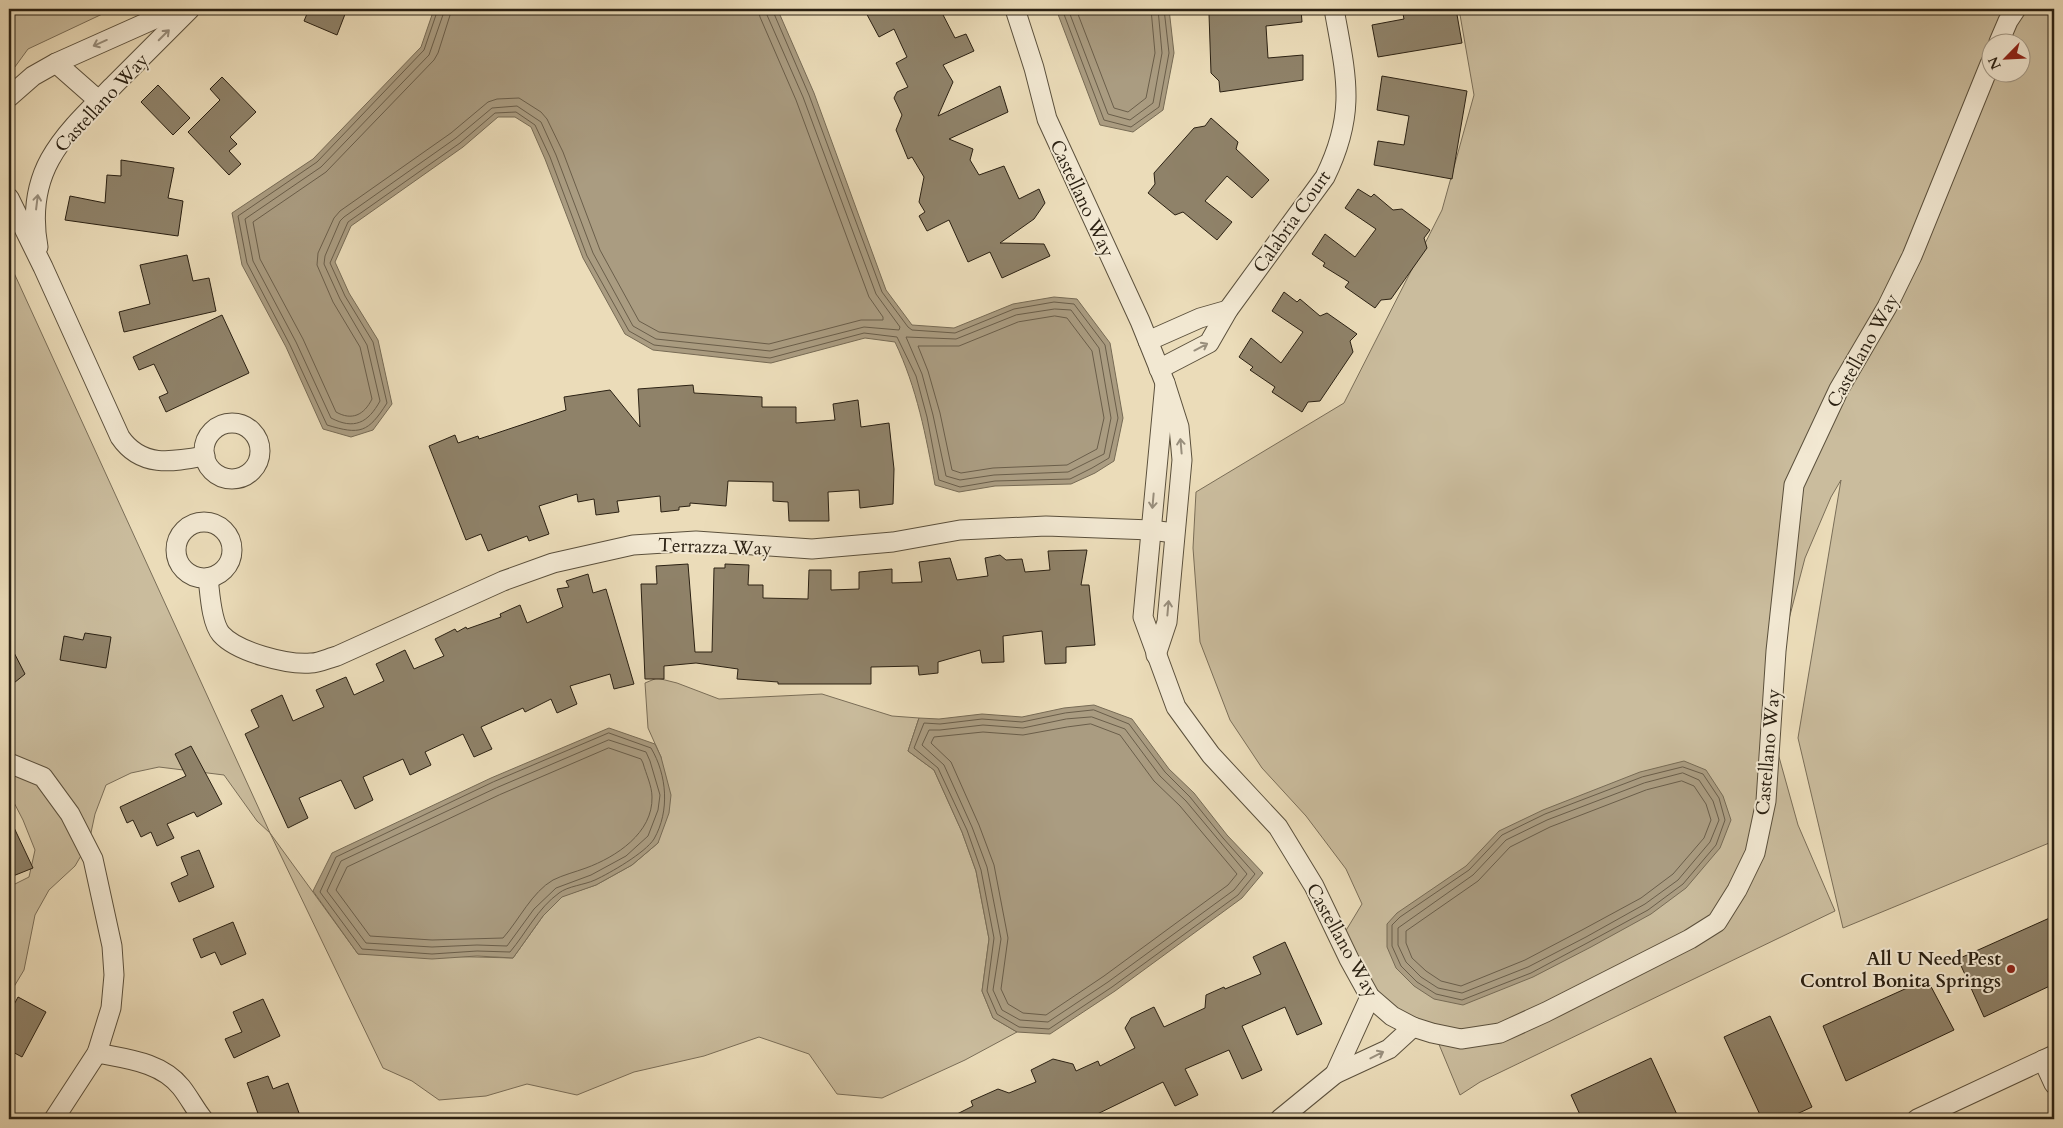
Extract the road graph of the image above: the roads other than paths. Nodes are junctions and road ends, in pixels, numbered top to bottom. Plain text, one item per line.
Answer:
1 (177, 9) edge
2 (190, 9) edge
3 (1015, 9) edge
4 (1334, 9) edge
5 (2016, 9) edge
6 (2004, 32) edge
7 (56, 63) junction
8 (1983, 82) edge
9 (9, 97) edge
10 (98, 100) junction
11 (9, 198) edge
12 (43, 268) junction
13 (1228, 310) junction
14 (1148, 341) junction
15 (1162, 376) junction
16 (204, 456) dead end
17 (1151, 530) junction
18 (1174, 533) junction
19 (208, 578) dead end
20 (1156, 655) junction
21 (9, 763) edge
22 (1370, 997) junction
23 (1413, 1027) junction
24 (98, 1053) junction
25 (2049, 1058) edge
26 (1335, 1074) junction
27 (2054, 1084) edge
28 (54, 1119) edge
29 (203, 1119) edge
30 (1280, 1119) edge
31 (1916, 1119) edge

1 -> 7 street, Castellano Way
10 -> 2 street, Castellano Way
3 - 14 street, Castellano Way
4 - 13 street, Calabria Court
5 - 6 street
7 - 9 street, Castellano Way
7 - 10 street
8 - 23 street, Castellano Way
12 -> 10 street, Castellano Way
11 - 12 street, Castellano Way
12 - 16 street, Castellano Way
13 - 14 street
15 -> 13 street, Calabria Court
14 - 15 street, Castellano Way
15 -> 17 street, Castellano Way
18 -> 15 street, Castellano Way
17 - 18 street, Terrazza Way
17 - 19 street, Terrazza Way
17 - 20 street, Castellano Way
20 -> 18 street, Castellano Way
20 - 22 street, Castellano Way
21 - 24 street
22 - 23 street, Castellano Way
22 - 26 street
26 -> 23 street
24 - 28 street
24 - 29 street
25 - 27 street
25 - 31 street
26 - 30 street

